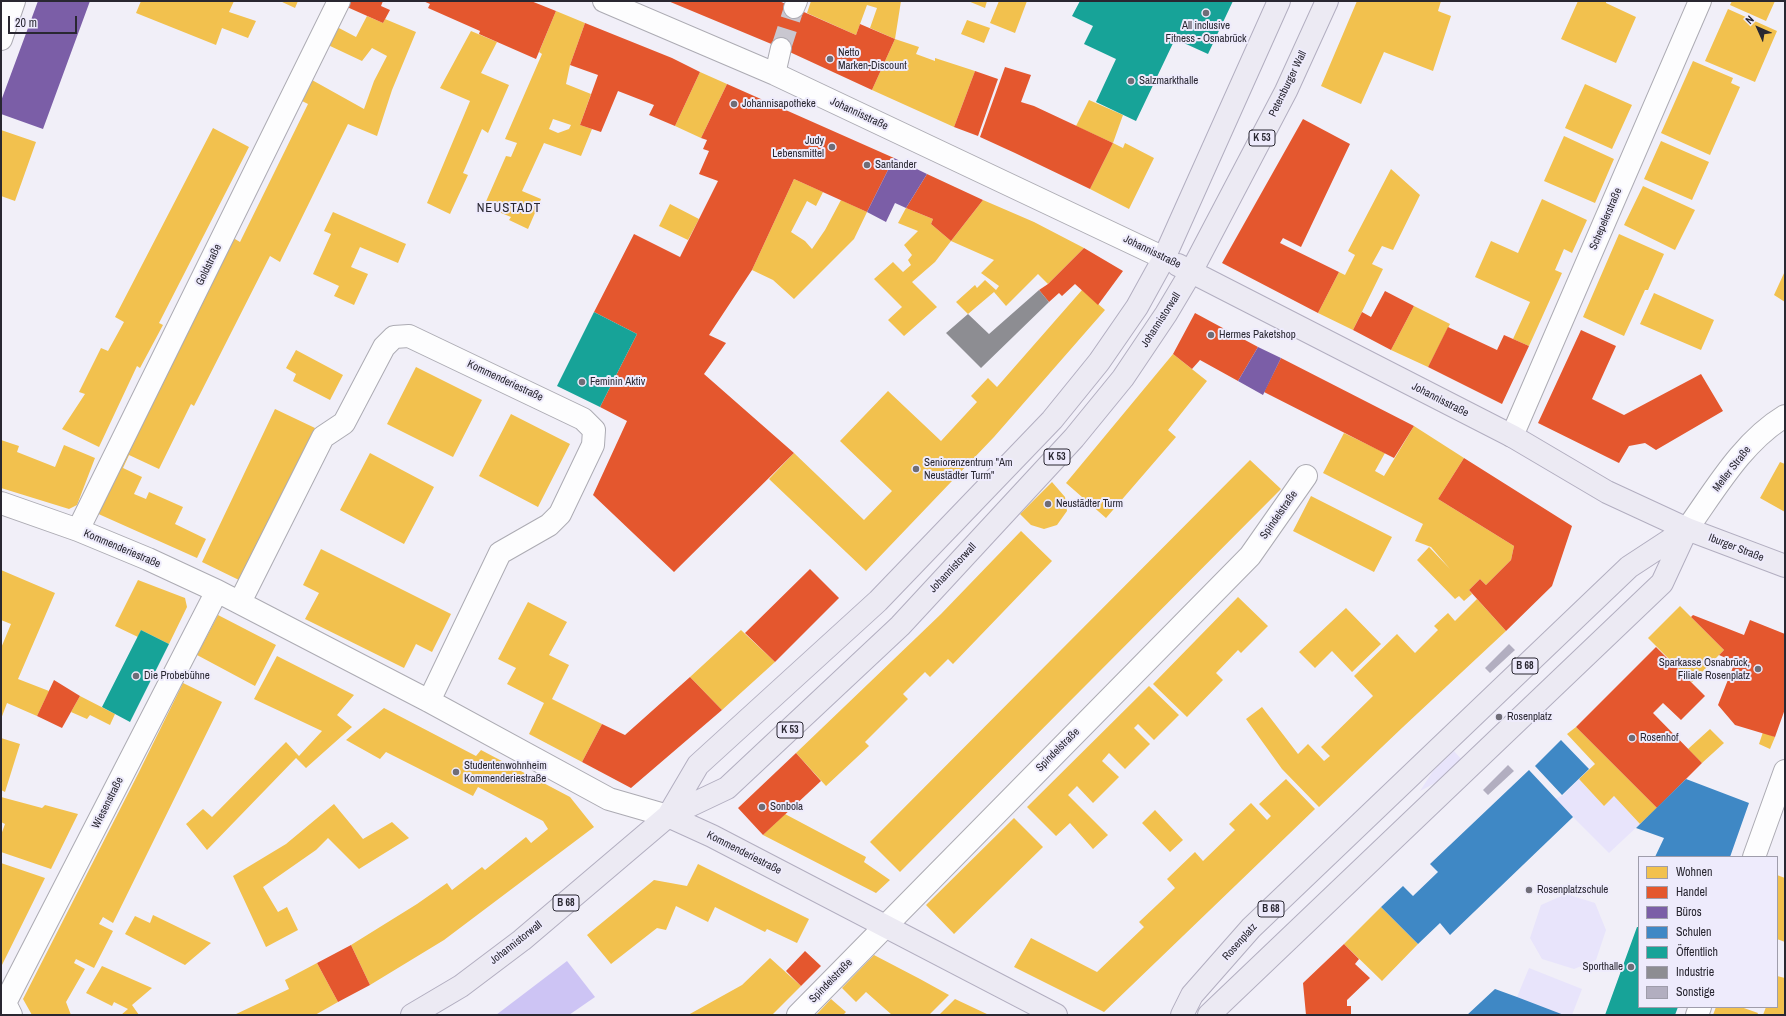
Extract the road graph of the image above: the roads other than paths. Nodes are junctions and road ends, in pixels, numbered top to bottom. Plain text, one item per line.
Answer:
1 (14, 1) edge
2 (339, 1) edge
3 (604, 1) edge
4 (1279, 1) edge
5 (1327, 1) edge
6 (1700, 1) edge
7 (1, 38) edge
8 (781, 48) tunnel mouth
9 (775, 74) junction
10 (1164, 258) junction
11 (1191, 272) junction
12 (1785, 416) edge
13 (1512, 436) junction
14 (1306, 476) dead end
15 (1, 503) edge
16 (1686, 529) junction
17 (78, 530) junction
18 (1785, 566) edge
19 (217, 591) junction
20 (240, 602) junction
21 (429, 701) junction
22 (1784, 773) edge
23 (668, 816) junction
24 (1754, 856) edge
25 (884, 926) junction
26 (6, 1007) edge
27 (412, 1015) edge
28 (798, 1015) edge
29 (1056, 1015) edge
30 (1182, 1015) edge
31 (1209, 1015) edge

1 - 7 street
2 - 17 street, Goldstraße
3 - 9 street, Johannisstraße
4 - 10 main road, K 53
5 - 11 main road, Petersburger Wall / K 53
6 - 13 street, Schepelerstraße
8 - 9 street
9 - 10 street, Johannisstraße
10 - 11 main road, Johannisstraße
10 - 23 main road, Johannistorwall / K 53
11 - 13 main road, Johannisstraße
11 - 23 main road, Johannistorwall / K 53
12 - 16 street, Meller Straße
13 - 16 main road, Johannisstraße
14 - 25 street, Spindelstraße
15 - 17 street, Kommenderiestraße
16 - 18 main road, Iburger Straße
16 - 30 main road, Rosenplatz / B 68
16 - 31 main road
17 - 19 street, Kommenderiestraße
19 - 20 street, Kommenderiestraße
19 - 26 street, Wiesenstraße
20 - 21 street, Kommenderiestraße
20 - 21 street, Kommenderiestraße
21 - 23 street, Kommenderiestraße
22 - 24 street
23 - 25 main road, Kommenderiestraße
23 - 27 main road, Johannistorwall / B 68
25 - 28 street, Spindelstraße
25 - 29 main road, Kommenderiestraße

